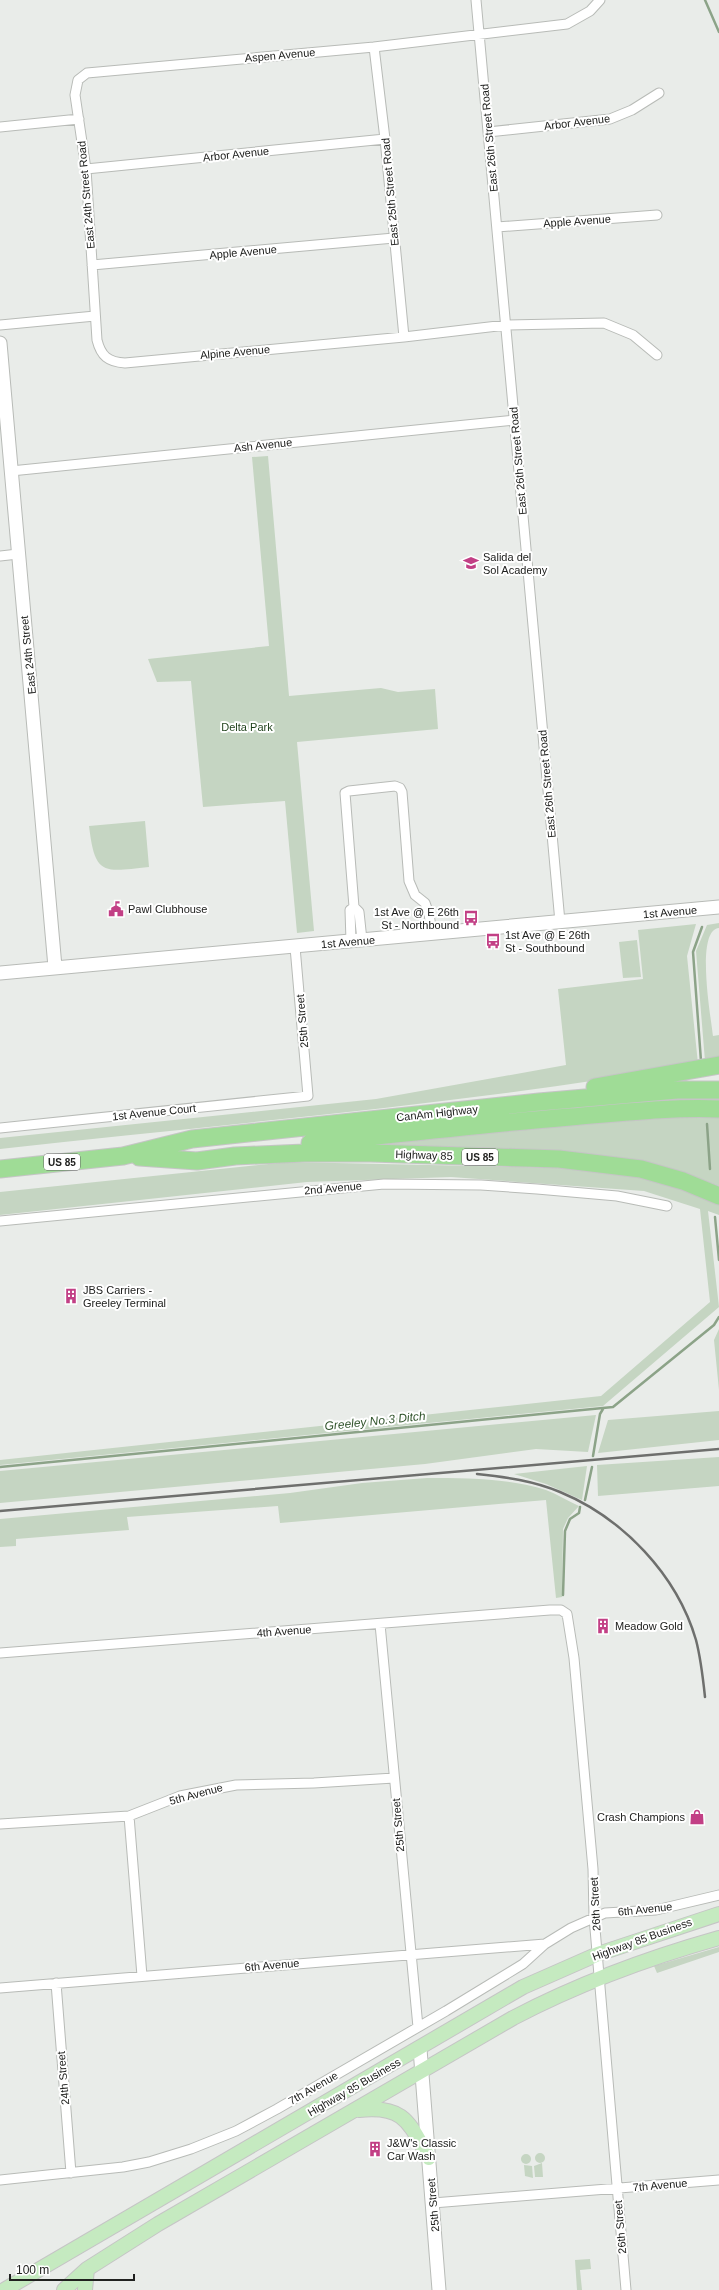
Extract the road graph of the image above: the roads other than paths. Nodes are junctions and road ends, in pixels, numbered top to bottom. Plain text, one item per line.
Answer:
1 (476, 0) edge
2 (600, 0) edge
3 (479, 34) junction
4 (374, 47) junction
5 (83, 76) joint
6 (659, 93) dead end
7 (79, 119) junction
8 (0, 127) edge
9 (488, 132) junction
10 (386, 139) junction
11 (86, 169) junction
12 (657, 215) dead end
13 (497, 227) junction
14 (394, 238) junction
15 (92, 266) junction
16 (96, 316) junction
17 (0, 325) edge
18 (506, 325) junction
19 (404, 337) junction
20 (0, 343) edge
21 (657, 355) dead end
22 (514, 420) junction
23 (11, 471) junction
24 (18, 554) junction
25 (0, 556) edge
26 (719, 907) edge
27 (560, 922) junction
28 (432, 933) junction
29 (357, 941) junction
30 (295, 946) junction
31 (55, 967) junction
32 (0, 973) edge
33 (719, 1065) edge
34 (719, 1090) edge
35 (308, 1096) joint
36 (539, 1102) junction
37 (719, 1109) edge
38 (334, 1124) joint
39 (0, 1128) edge
40 (123, 1156) junction
41 (235, 1156) junction
42 (0, 1169) edge
43 (719, 1196) edge
44 (667, 1206) dead end
45 (0, 1222) edge
46 (567, 1614) joint
47 (380, 1624) junction
48 (0, 1653) edge
49 (394, 1778) junction
50 (129, 1816) junction
51 (0, 1824) edge
52 (719, 1895) edge
53 (719, 1914) edge
54 (594, 1917) junction
55 (719, 1938) edge
56 (544, 1944) junction
57 (410, 1954) junction
58 (598, 1954) junction
59 (142, 1976) junction
60 (600, 1978) junction
61 (56, 1983) junction
62 (0, 1988) edge
63 (418, 2027) junction
64 (420, 2049) junction
65 (422, 2071) junction
66 (355, 2110) junction
67 (429, 2158) junction
68 (71, 2173) junction
69 (0, 2180) edge
70 (719, 2180) edge
71 (617, 2188) junction
72 (433, 2203) junction
73 (87, 2269) junction
74 (4, 2290) edge
75 (64, 2290) edge
76 (85, 2290) edge
77 (439, 2290) edge
78 (626, 2290) edge

1 - 3 street, East 26th Street Road
2 - 3 street, Aspen Avenue
3 - 4 street, Aspen Avenue
3 - 9 street, East 26th Street Road
4 - 5 street, Aspen Avenue
4 - 10 street, East 25th Street Road
5 - 7 street, East 24th Street Road
6 - 9 street, Arbor Avenue
7 - 8 street
7 - 11 street, East 24th Street Road
9 - 13 street, East 26th Street Road
10 - 11 street, Arbor Avenue
10 - 14 street, East 25th Street Road
11 - 15 street, East 24th Street Road
12 - 13 street, Apple Avenue
13 - 18 street, East 26th Street Road
14 - 15 street, Apple Avenue
14 - 19 street, East 25th Street Road
15 - 16 street, East 24th Street Road
16 - 17 street
16 - 19 street, Alpine Avenue
18 - 19 street, Alpine Avenue
18 - 21 street, Alpine Avenue
18 - 22 street, East 26th Street Road
20 - 23 street, East 24th Street
22 - 23 street, Ash Avenue
22 - 27 street, East 26th Street Road
23 - 24 street, East 24th Street
24 - 25 street
24 - 31 street, East 24th Street
26 - 27 street, 1st Avenue
27 - 28 street, 1st Avenue
28 - 29 street, 1st Avenue
28 - 29 street
29 - 30 street, 1st Avenue
30 - 31 street, 1st Avenue
30 - 35 street, 25th Street
31 - 32 street, 1st Avenue
33 - 36 highway
34 - 36 highway, US 85
35 - 39 street, 1st Avenue Court
36 - 38 highway, CanAm Highway / US 85
37 - 41 highway
38 - 40 highway, Highway 85 / US 85
40 - 41 highway, Highway 85 / US 85
40 - 42 highway, Highway 85 / US 85
41 - 43 highway, Highway 85 / US 85
44 - 45 street, 2nd Avenue
46 - 47 street, 4th Avenue
46 - 54 street, 26th Street
47 - 48 street, 4th Avenue
47 - 49 street, 25th Street
49 - 50 street, 5th Avenue
49 - 57 street, 25th Street
50 - 51 street, 5th Avenue
50 - 59 street
52 - 54 street, 6th Avenue
53 - 58 main road, Highway 85 Business
54 - 56 street, 7th Avenue
54 - 58 street, 26th Street
55 - 60 main road, Highway 85 Business
56 - 57 street, 6th Avenue
56 - 63 street, 7th Avenue
57 - 59 street, 6th Avenue
57 - 63 street, 25th Street
58 - 60 street, 26th Street
58 - 64 main road, Highway 85 Business
59 - 61 street, 6th Avenue
60 - 65 main road, Highway 85 Business
60 - 71 street, 26th Street
61 - 62 street, 6th Avenue
61 - 68 street, 24th Street
63 - 68 street, 7th Avenue
64 - 65 street, 25th Street
64 - 74 main road, Highway 85 Business
65 - 66 main road, Highway 85 Business
65 - 67 street, 25th Street
66 - 67 main road
66 - 73 main road, Highway 85 Business
67 - 72 street, 25th Street
68 - 69 street, 7th Avenue
70 - 71 street, 7th Avenue
71 - 72 street, 7th Avenue
71 - 78 street, 26th Street
72 - 77 street, 25th Street
73 - 75 main road, Highway 85 Business
73 - 76 main road

